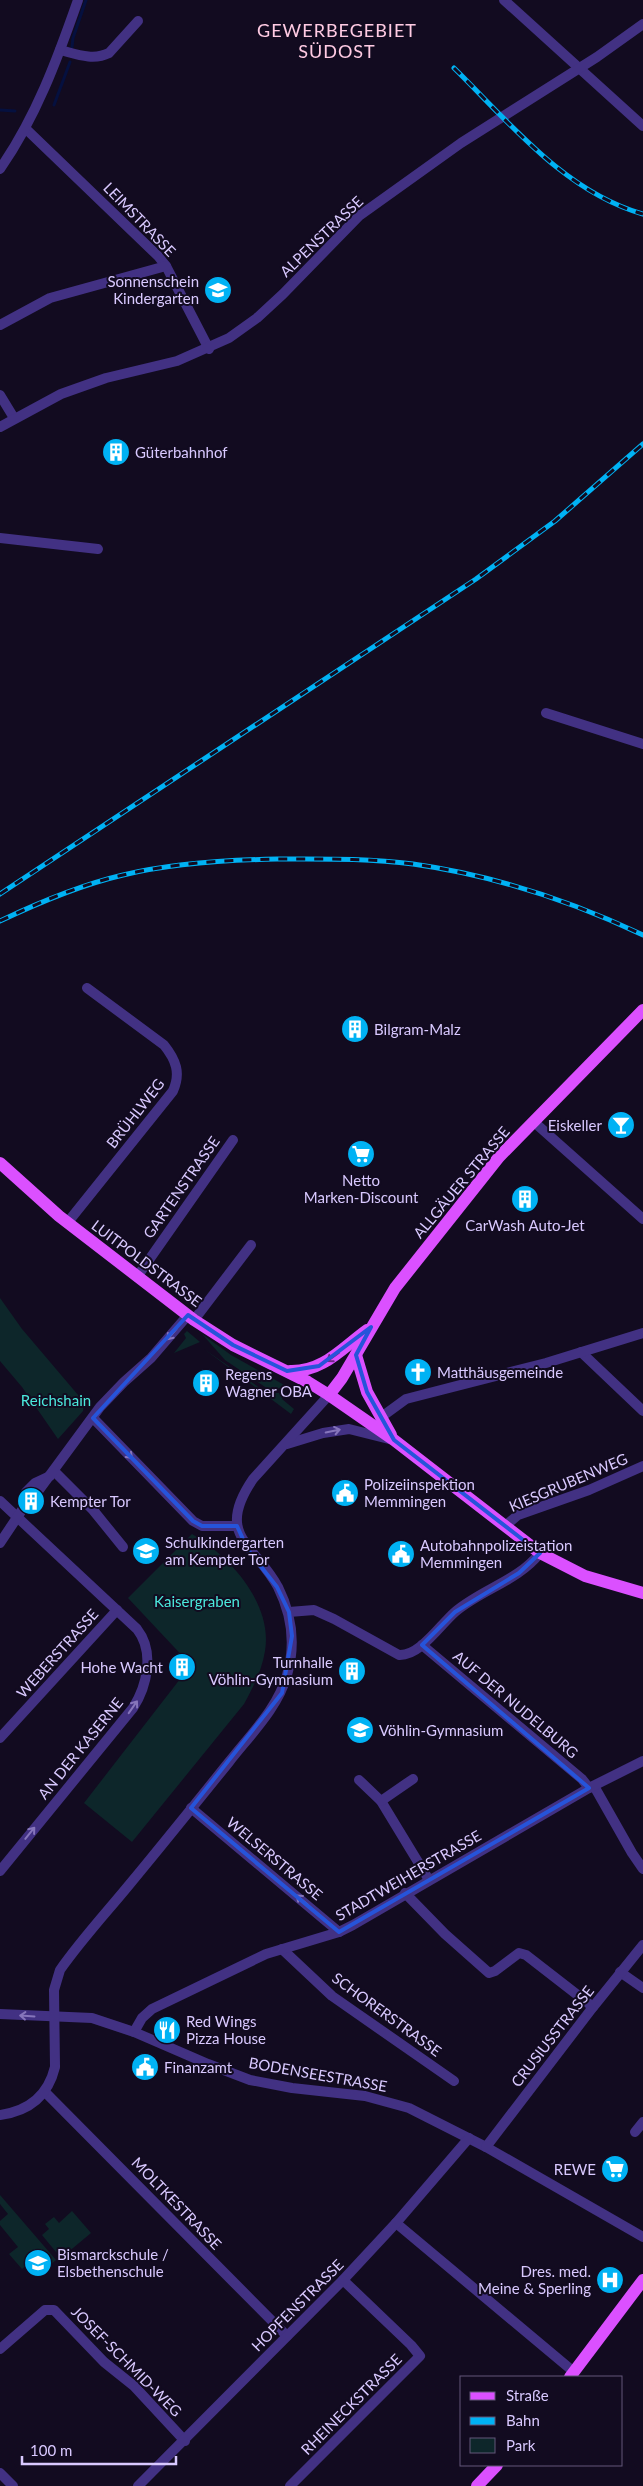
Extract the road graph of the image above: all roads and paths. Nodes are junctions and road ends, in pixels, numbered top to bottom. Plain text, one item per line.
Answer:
1 (78, 0) edge
2 (504, 0) edge
3 (138, 21) dead end
4 (643, 24) edge
5 (60, 50) junction
6 (579, 68) junction
7 (643, 126) edge
8 (26, 129) junction
9 (0, 169) edge
10 (166, 266) junction
11 (0, 325) edge
12 (209, 349) junction
13 (0, 395) edge
14 (14, 418) junction
15 (0, 427) edge
16 (0, 538) edge
17 (98, 549) dead end
18 (546, 713) dead end
19 (643, 744) edge
20 (87, 988) dead end
21 (643, 1010) edge
22 (534, 1122) junction
23 (233, 1140) dead end
24 (0, 1164) edge
25 (643, 1219) edge
26 (68, 1222) junction
27 (251, 1246) dead end
28 (137, 1277) junction
29 (191, 1317) junction
30 (371, 1327) junction
31 (643, 1333) edge
32 (581, 1352) junction
33 (356, 1355) junction
34 (287, 1371) junction
35 (329, 1395) junction
36 (643, 1411) edge
37 (93, 1418) junction
38 (380, 1418) junction
39 (394, 1440) junction
40 (286, 1444) junction
41 (643, 1466) edge
42 (54, 1473) junction
43 (36, 1494) tunnel mouth
44 (0, 1501) edge
45 (17, 1517) junction
46 (237, 1526) junction
47 (505, 1526) junction
48 (0, 1543) edge
49 (124, 1547) dead end
50 (540, 1553) junction
51 (643, 1593) edge
52 (117, 1610) junction
53 (288, 1612) junction
54 (422, 1644) junction
55 (0, 1738) edge
56 (643, 1762) edge
57 (413, 1779) dead end
58 (359, 1780) dead end
59 (592, 1787) junction
60 (381, 1801) junction
61 (191, 1808) junction
62 (643, 1869) edge
63 (0, 1871) edge
64 (430, 1880) junction
65 (406, 1893) junction
66 (340, 1932) junction
67 (643, 1945) edge
68 (282, 1949) junction
69 (620, 1972) junction
70 (643, 1988) edge
71 (593, 2007) junction
72 (0, 2014) edge
73 (54, 2017) junction
74 (134, 2032) junction
75 (454, 2081) dead end
76 (45, 2092) junction
77 (0, 2115) edge
78 (643, 2122) edge
79 (635, 2132) dead end
80 (469, 2138) junction
81 (486, 2146) junction
82 (396, 2223) junction
83 (643, 2237) edge
84 (343, 2280) junction
85 (643, 2280) edge
86 (287, 2336) junction
87 (0, 2349) edge
88 (572, 2375) edge
89 (185, 2441) junction
90 (496, 2466) edge
91 (0, 2474) edge
92 (13, 2486) edge
93 (138, 2486) edge
94 (290, 2486) edge
95 (477, 2486) edge

1 - 5 street
2 - 6 street
3 - 5 street
4 - 6 street, ALPENSTRASSE
5 - 8 street
6 - 7 street
6 - 12 street, ALPENSTRASSE
8 - 9 street
8 - 10 street, LEIMSTRASSE
10 - 11 street
10 - 12 street, LEIMSTRASSE
12 - 14 street, ALPENSTRASSE
13 - 14 street
14 - 15 street, ALPENSTRASSE
16 - 17 street
18 - 19 street
20 - 26 street, BRÜHLWEG
21 - 22 main road, ALLGÄUER STRASSE
22 - 25 street
22 - 30 main road, ALLGÄUER STRASSE
23 - 28 street, GARTENSTRASSE
24 - 26 main road, LUITPOLDSTRASSE
26 - 28 main road, LUITPOLDSTRASSE
27 - 29 street
28 - 29 main road, LUITPOLDSTRASSE
29 - 34 main road, LUITPOLDSTRASSE
29 -> 37 street
30 - 33 main road, ALLGÄUER STRASSE
30 -> 34 main road
31 - 32 street
32 - 36 street
32 - 38 street
33 - 35 main road, ALLGÄUER STRASSE
33 - 38 main road
34 - 35 main road, LUITPOLDSTRASSE
35 - 39 main road, LUITPOLDSTRASSE
35 - 40 street
37 - 42 street
37 -> 46 street
38 - 39 main road
40 -> 39 street
39 - 47 main road, LUITPOLDSTRASSE
40 - 46 street
41 - 47 street, KIESGRUBENWEG
42 - 43 street
42 - 45 street
42 - 49 street
44 - 45 street, AN DER KASERNE
45 - 48 street
45 - 52 street, AN DER KASERNE
46 - 53 street
47 - 50 main road, LUITPOLDSTRASSE
50 - 51 main road, LUITPOLDSTRASSE
50 - 54 street
52 - 55 street, WEBERSTRASSE
63 -> 52 street, AN DER KASERNE
53 - 54 street
53 - 61 street
54 - 59 street, AUF DER NUDELBURG
56 - 59 street, STADTWEIHERSTRASSE
57 - 60 street
58 - 60 street
59 - 62 street, AUF DER NUDELBURG
59 - 64 street, STADTWEIHERSTRASSE
60 - 64 street
66 -> 61 street, WELSERSTRASSE
61 - 73 street
64 - 65 street, STADTWEIHERSTRASSE
65 - 66 street, STADTWEIHERSTRASSE
65 - 71 street
66 - 68 street, STADTWEIHERSTRASSE
67 - 69 street, CRUSIUSSTRASSE
68 - 74 street, STADTWEIHERSTRASSE
68 - 75 street, SCHORERSTRASSE
69 - 70 street
69 - 71 street, CRUSIUSSTRASSE
71 - 81 street, CRUSIUSSTRASSE
73 -> 72 street, BODENSEESTRASSE
73 - 74 street, BODENSEESTRASSE
73 - 76 street
74 - 80 street, BODENSEESTRASSE
76 - 77 street
76 - 86 street, MOLTKESTRASSE
78 - 79 street
80 - 81 street, BODENSEESTRASSE
80 - 82 street, HOPFENSTRASSE
81 - 83 street, BODENSEESTRASSE
82 - 84 street, HOPFENSTRASSE
82 - 88 street
84 - 86 street, HOPFENSTRASSE
84 - 94 street, RHEINECKSTRASSE
85 - 88 main road
86 - 89 street, HOPFENSTRASSE
87 - 89 street, JOSEF-SCHMID-WEG
89 - 93 street, HOPFENSTRASSE
90 - 95 main road
91 - 92 street

